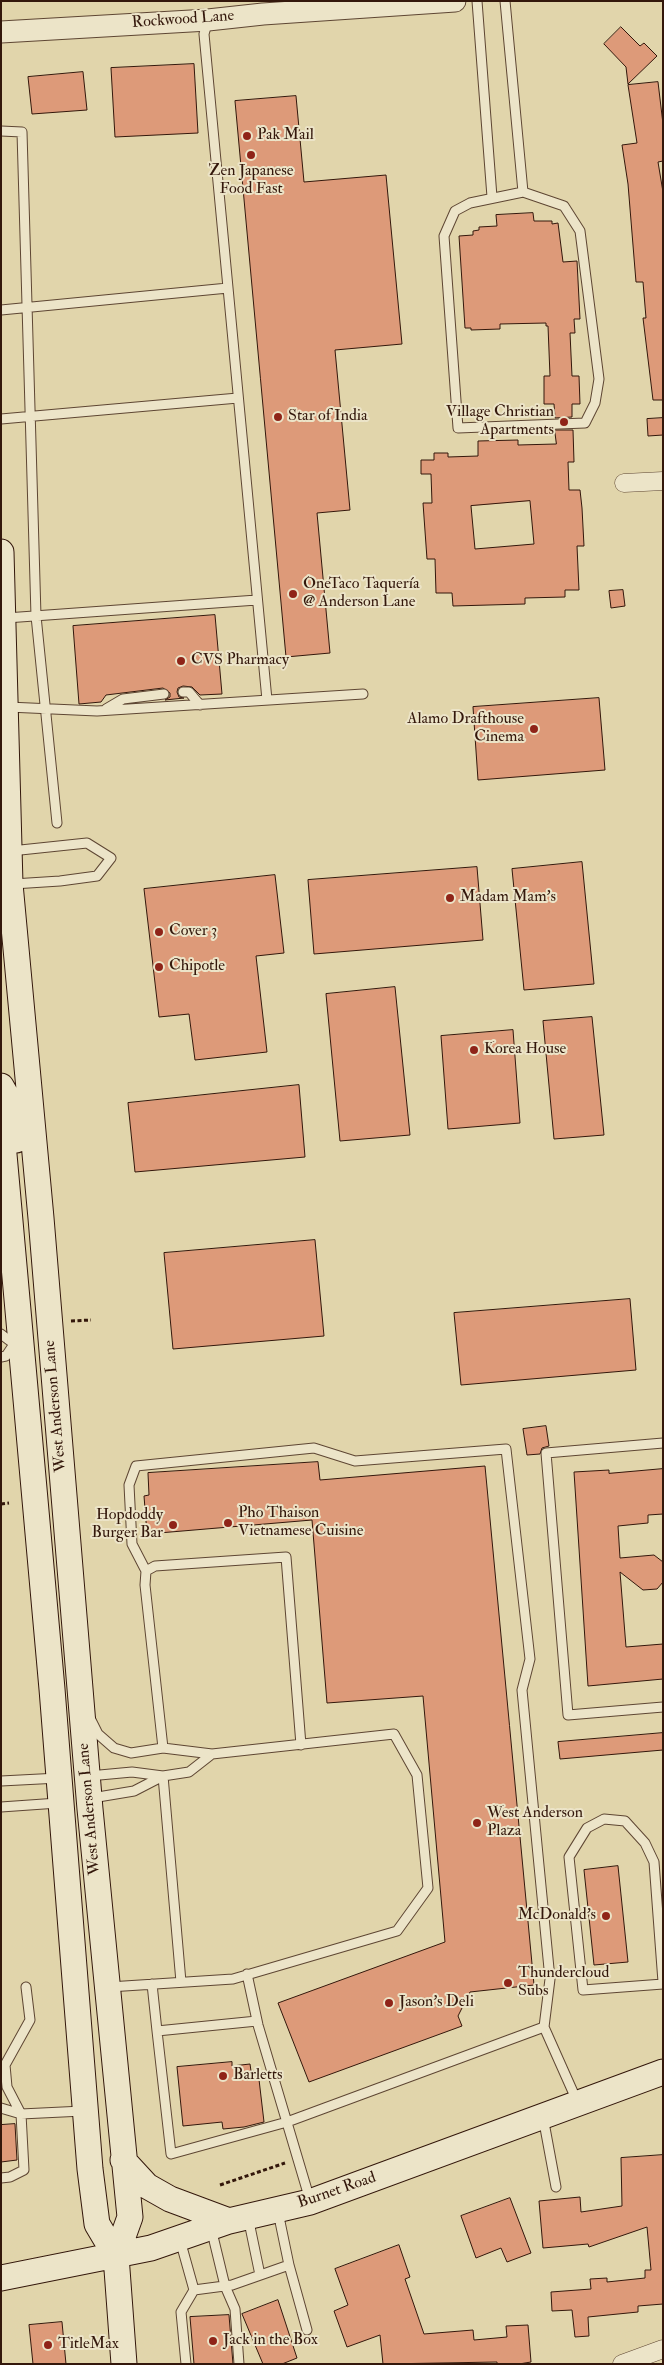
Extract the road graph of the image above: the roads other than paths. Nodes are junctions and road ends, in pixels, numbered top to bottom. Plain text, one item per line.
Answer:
1 (454, 1) edge
2 (476, 1) edge
3 (505, 1) edge
4 (311, 6) edge
5 (262, 8) edge
6 (208, 20) junction
7 (1, 32) edge
8 (1, 131) edge
9 (523, 192) junction
10 (492, 197) junction
11 (228, 288) junction
12 (27, 308) junction
13 (1, 310) edge
14 (238, 398) junction
15 (30, 417) junction
16 (1, 419) edge
17 (663, 481) edge
18 (624, 483) dead end
19 (1, 552) edge
20 (257, 600) junction
21 (36, 616) junction
22 (3, 618) junction
23 (184, 692) dead end
24 (164, 694) dead end
25 (362, 694) dead end
26 (267, 700) junction
27 (200, 705) junction
28 (5, 707) junction
29 (47, 709) junction
30 (104, 711) junction
31 (57, 823) dead end
32 (5, 851) edge
33 (6, 884) edge
34 (1, 1086) edge
35 (1, 1121) edge
36 (41, 1218) junction
37 (51, 1339) junction
38 (9, 1344) edge
39 (663, 1443) edge
40 (146, 1571) junction
41 (82, 1702) junction
42 (663, 1707) edge
43 (301, 1744) junction
44 (163, 1748) junction
45 (212, 1754) junction
46 (163, 1776) junction
47 (59, 1778) junction
48 (1, 1781) edge
49 (88, 1787) junction
50 (61, 1803) junction
51 (1, 1807) edge
52 (658, 1862) edge
53 (248, 1974) junction
54 (181, 1982) junction
55 (663, 1983) edge
56 (152, 1984) junction
57 (106, 1987) junction
58 (26, 1988) dead end
59 (257, 2021) junction
60 (544, 2027) junction
61 (157, 2031) junction
62 (663, 2072) edge
63 (578, 2104) junction
64 (1, 2108) edge
65 (86, 2111) junction
66 (21, 2114) junction
67 (543, 2117) junction
68 (287, 2122) junction
69 (123, 2160) junction
70 (1, 2178) edge
71 (556, 2187) dead end
72 (310, 2202) junction
73 (278, 2209) junction
74 (229, 2222) junction
75 (180, 2238) junction
76 (116, 2256) junction
77 (289, 2266) junction
78 (260, 2275) junction
79 (1, 2278) edge
80 (226, 2286) junction
81 (194, 2290) junction
82 (307, 2330) dead end
83 (663, 2349) edge
84 (124, 2364) edge
85 (186, 2364) edge
86 (239, 2364) edge
87 (622, 2364) edge

1 - 4 street, Rockwood Lane
2 - 10 lane
3 - 9 lane
4 - 5 street, Rockwood Lane
5 - 6 street, Rockwood Lane
6 - 7 street, Rockwood Lane
6 - 11 lane
8 - 12 lane
9 - 10 lane
9 - 10 lane
11 - 12 lane
11 - 14 lane
12 - 13 lane
12 - 15 lane
14 - 15 lane
14 - 20 lane
15 - 16 lane
15 - 21 lane
17 - 18 street
19 - 22 main road, West Anderson Lane
20 - 21 lane
20 - 26 lane
21 - 22 lane
21 - 29 lane
22 - 28 main road, West Anderson Lane
23 - 27 lane
24 - 30 lane
25 - 26 lane
26 - 27 lane
27 - 30 lane
28 - 29 lane
28 - 32 main road, West Anderson Lane
29 - 30 lane
29 - 31 lane
32 - 33 main road, West Anderson Lane
32 - 33 lane
33 - 36 main road, West Anderson Lane
34 - 36 main road
35 - 38 main road, West Anderson Lane
36 - 37 main road, West Anderson Lane
37 - 38 main road
37 - 41 main road, West Anderson Lane
38 - 47 main road, West Anderson Lane
39 - 42 lane
40 - 43 lane
40 - 44 lane
40 - 60 lane
41 - 44 lane
41 - 49 main road, West Anderson Lane
43 - 45 lane
43 - 53 lane
44 - 45 lane
45 - 46 lane
46 - 49 lane
46 - 49 lane
46 - 54 lane
47 - 48 lane
47 - 49 main road
47 - 50 main road, West Anderson Lane
49 - 50 main road
49 - 57 main road, West Anderson Lane
50 - 51 lane
50 - 65 main road, West Anderson Lane
52 - 55 lane
52 - 55 lane
53 - 54 lane
53 - 59 lane
54 - 56 lane
56 - 57 lane
56 - 61 lane
57 - 69 main road, West Anderson Lane
58 - 66 lane
59 - 61 lane
59 - 68 lane
60 - 63 lane
60 - 68 lane
61 - 68 lane
62 - 63 main road, Burnet Road
63 - 67 main road, Burnet Road
64 - 66 lane
65 - 66 lane
65 - 76 main road, West Anderson Lane
66 - 70 lane
67 - 71 lane
67 - 72 main road, Burnet Road
68 - 72 lane
69 - 74 main road
69 - 76 main road, West Anderson Lane
72 - 73 main road, Burnet Road
73 - 74 main road, Burnet Road
73 - 77 lane
74 - 75 main road, Burnet Road
74 - 78 lane
74 - 80 lane
75 - 76 main road, Burnet Road
75 - 81 lane
76 - 79 main road, Burnet Road
76 - 84 main road, West Anderson Lane
77 - 78 lane
77 - 82 lane
78 - 80 lane
80 - 81 lane
80 - 86 lane
81 - 85 lane
83 - 87 street

